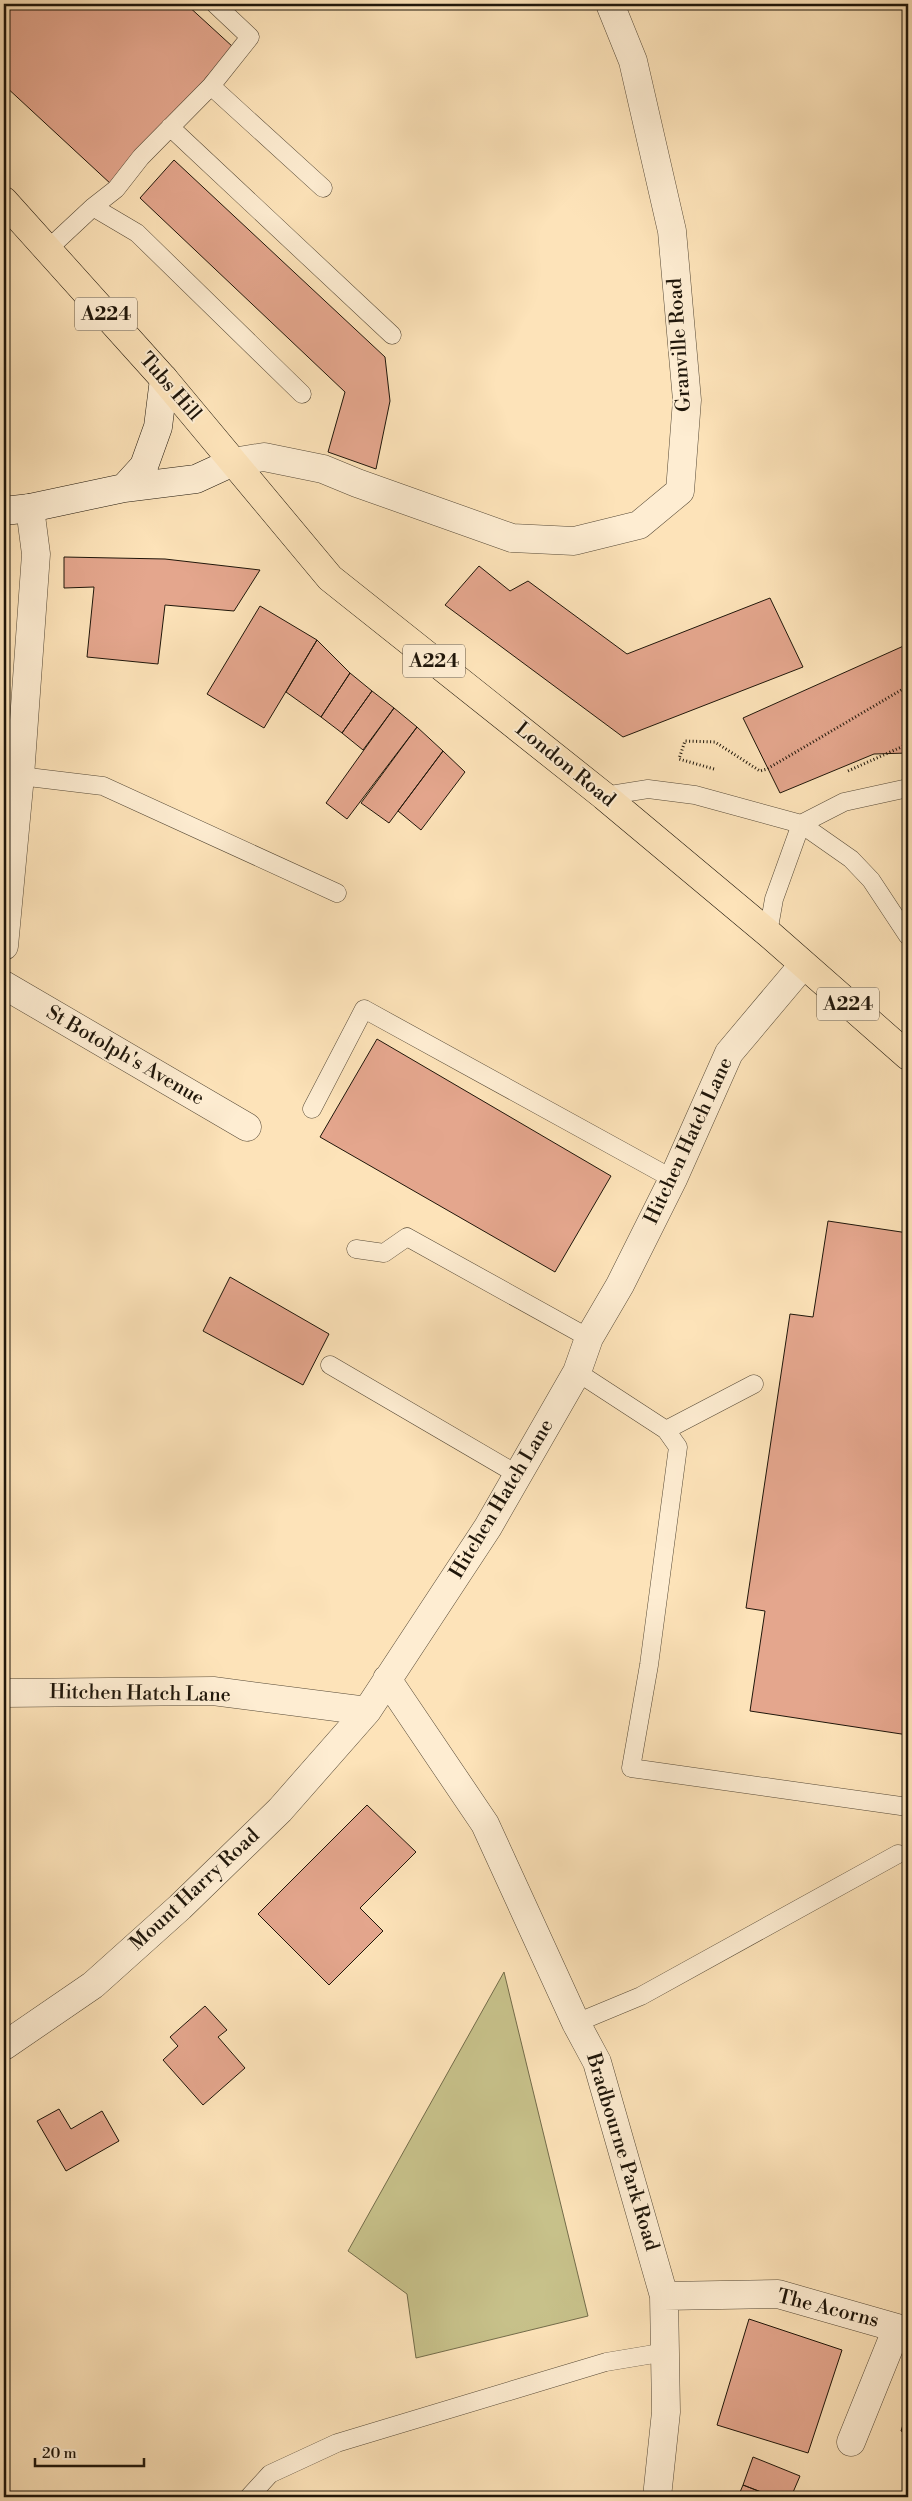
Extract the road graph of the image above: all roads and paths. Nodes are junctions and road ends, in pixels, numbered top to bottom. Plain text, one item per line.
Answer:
1 (215, 4) edge
2 (610, 4) edge
3 (211, 86) junction
4 (170, 128) junction
5 (324, 188) dead end
6 (4, 201) edge
7 (93, 206) junction
8 (48, 249) junction
9 (392, 335) dead end
10 (164, 379) junction
11 (302, 394) dead end
12 (233, 462) junction
13 (124, 488) junction
14 (17, 509) edge
15 (908, 686) edge
16 (908, 744) edge
17 (718, 770) dead end
18 (843, 773) dead end
19 (20, 776) junction
20 (908, 788) edge
21 (604, 796) junction
22 (801, 824) junction
23 (337, 893) dead end
24 (768, 933) junction
25 (908, 936) edge
26 (4, 946) edge
27 (803, 965) junction
28 (4, 985) edge
29 (908, 1056) edge
30 (312, 1109) dead end
31 (246, 1127) dead end
32 (673, 1179) junction
33 (356, 1249) dead end
34 (589, 1338) junction
35 (330, 1365) dead end
36 (577, 1372) junction
37 (754, 1384) dead end
38 (666, 1430) junction
39 (520, 1476) junction
40 (387, 1679) junction
41 (4, 1693) edge
42 (367, 1711) junction
43 (908, 1807) edge
44 (898, 1854) dead end
45 (576, 2022) junction
46 (4, 2046) edge
47 (664, 2296) junction
48 (666, 2352) junction
49 (851, 2442) dead end
50 (249, 2497) edge
51 (657, 2497) edge

1 - 3 lane
2 - 12 street, Granville Road
3 - 4 lane
3 - 5 lane
4 - 7 lane
4 - 9 lane
6 - 8 main road, Tubs Hill / A224
7 - 8 lane
7 - 11 lane
8 - 10 main road, Tubs Hill / A224
10 - 12 main road, Tubs Hill / A224
10 - 13 street
12 - 13 street, Granville Road
12 - 21 main road, London Road / A224
13 - 14 street, Granville Road
14 - 19 street
15 - 17 path
16 - 18 path
19 - 23 lane
19 - 26 street
20 - 22 lane
21 - 22 lane
21 - 24 main road, London Road / A224
22 - 24 lane
22 - 25 lane
24 - 27 main road, London Road / A224
27 - 29 main road, London Road / A224
27 - 32 street, Hitchen Hatch Lane
28 - 31 street, St Botolph's Avenue
30 - 32 lane
32 - 34 street, Hitchen Hatch Lane
33 - 34 lane
34 - 36 street, Hitchen Hatch Lane
35 - 39 lane
36 - 38 lane
36 - 39 street, Hitchen Hatch Lane
37 - 38 lane
38 - 43 lane
39 - 40 street, Hitchen Hatch Lane
40 - 42 street, Hitchen Hatch Lane
40 - 45 street, Bradbourne Park Road
41 - 42 street, Hitchen Hatch Lane
42 - 46 street, Mount Harry Road
44 - 45 lane
45 - 47 street, Bradbourne Park Road
47 - 48 street, Bradbourne Park Road
47 - 49 street, The Acorns
48 - 50 lane
48 - 51 street, Bradbourne Park Road

